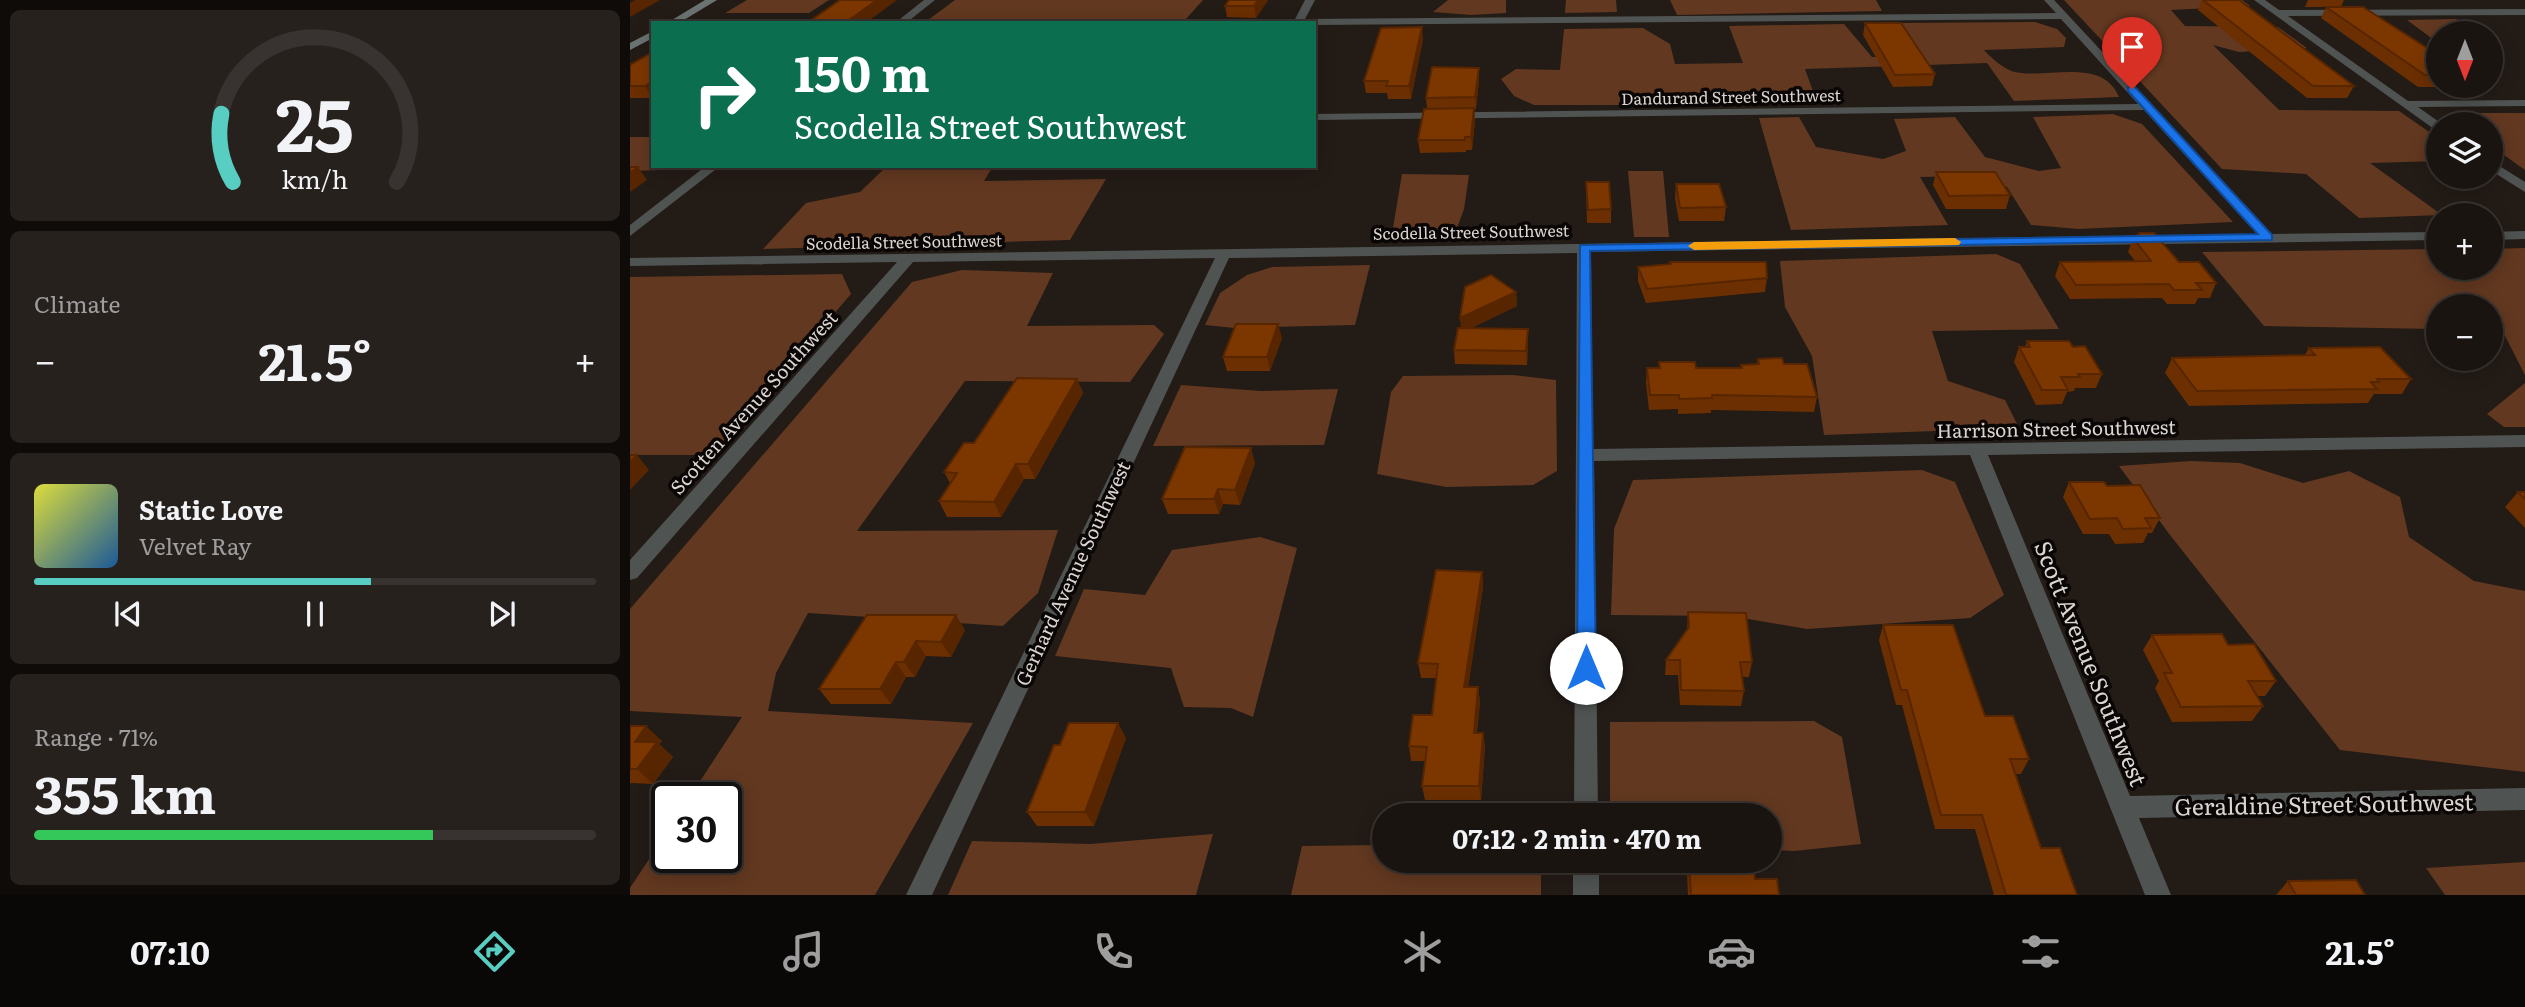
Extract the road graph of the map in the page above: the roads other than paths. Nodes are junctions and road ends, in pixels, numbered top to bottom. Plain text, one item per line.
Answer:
1 (712, 0) edge
2 (930, 0) edge
3 (1310, 0) edge
4 (2049, 0) edge
5 (2259, 0) edge
6 (2525, 12) edge
7 (2278, 13) junction
8 (2064, 16) junction
9 (676, 21) edge
10 (903, 21) edge
11 (1299, 21) edge
12 (1316, 22) edge
13 (651, 35) edge
14 (630, 47) edge
15 (2404, 103) junction
16 (2525, 103) edge
17 (2148, 107) junction
18 (1316, 117) edge
19 (2426, 119) edge
20 (712, 168) edge
21 (2503, 173) edge
22 (2525, 188) edge
23 (630, 232) edge
24 (2426, 236) edge
25 (2503, 236) edge
26 (2525, 236) edge
27 (2268, 238) junction
28 (1584, 248) junction
29 (1225, 252) junction
30 (908, 259) junction
31 (630, 262) edge
32 (2525, 441) edge
33 (1977, 450) junction
34 (1587, 455) junction
35 (630, 573) edge
36 (2525, 799) edge
37 (1586, 803) edge
38 (2122, 807) junction
39 (1586, 873) edge
40 (919, 895) edge
41 (1586, 895) edge
42 (2158, 895) edge

1 - 9 street
2 - 10 street
3 - 11 street
4 - 8 street
5 - 7 street
6 - 7 street
7 - 15 street
8 - 12 street
8 - 17 street
13 - 14 street
15 - 16 street
15 - 19 street
17 - 18 street, Dandurand Street Southwest
17 - 27 street
20 - 23 street
21 - 22 street
24 - 27 street, Scodella Street Southwest
25 - 26 street
27 - 28 street, Scodella Street Southwest
28 - 29 street, Scodella Street Southwest
28 - 34 street
29 - 30 street, Scodella Street Southwest
29 - 40 street, Gerhard Avenue Southwest
30 - 31 street, Scodella Street Southwest
30 - 35 street, Scotten Avenue Southwest
32 - 33 street, Harrison Street Southwest
33 - 34 street, Harrison Street Southwest
33 - 38 street, Scott Avenue Southwest
34 - 37 street
36 - 38 street, Geraldine Street Southwest
38 - 42 street, Scott Avenue Southwest
39 - 41 street

